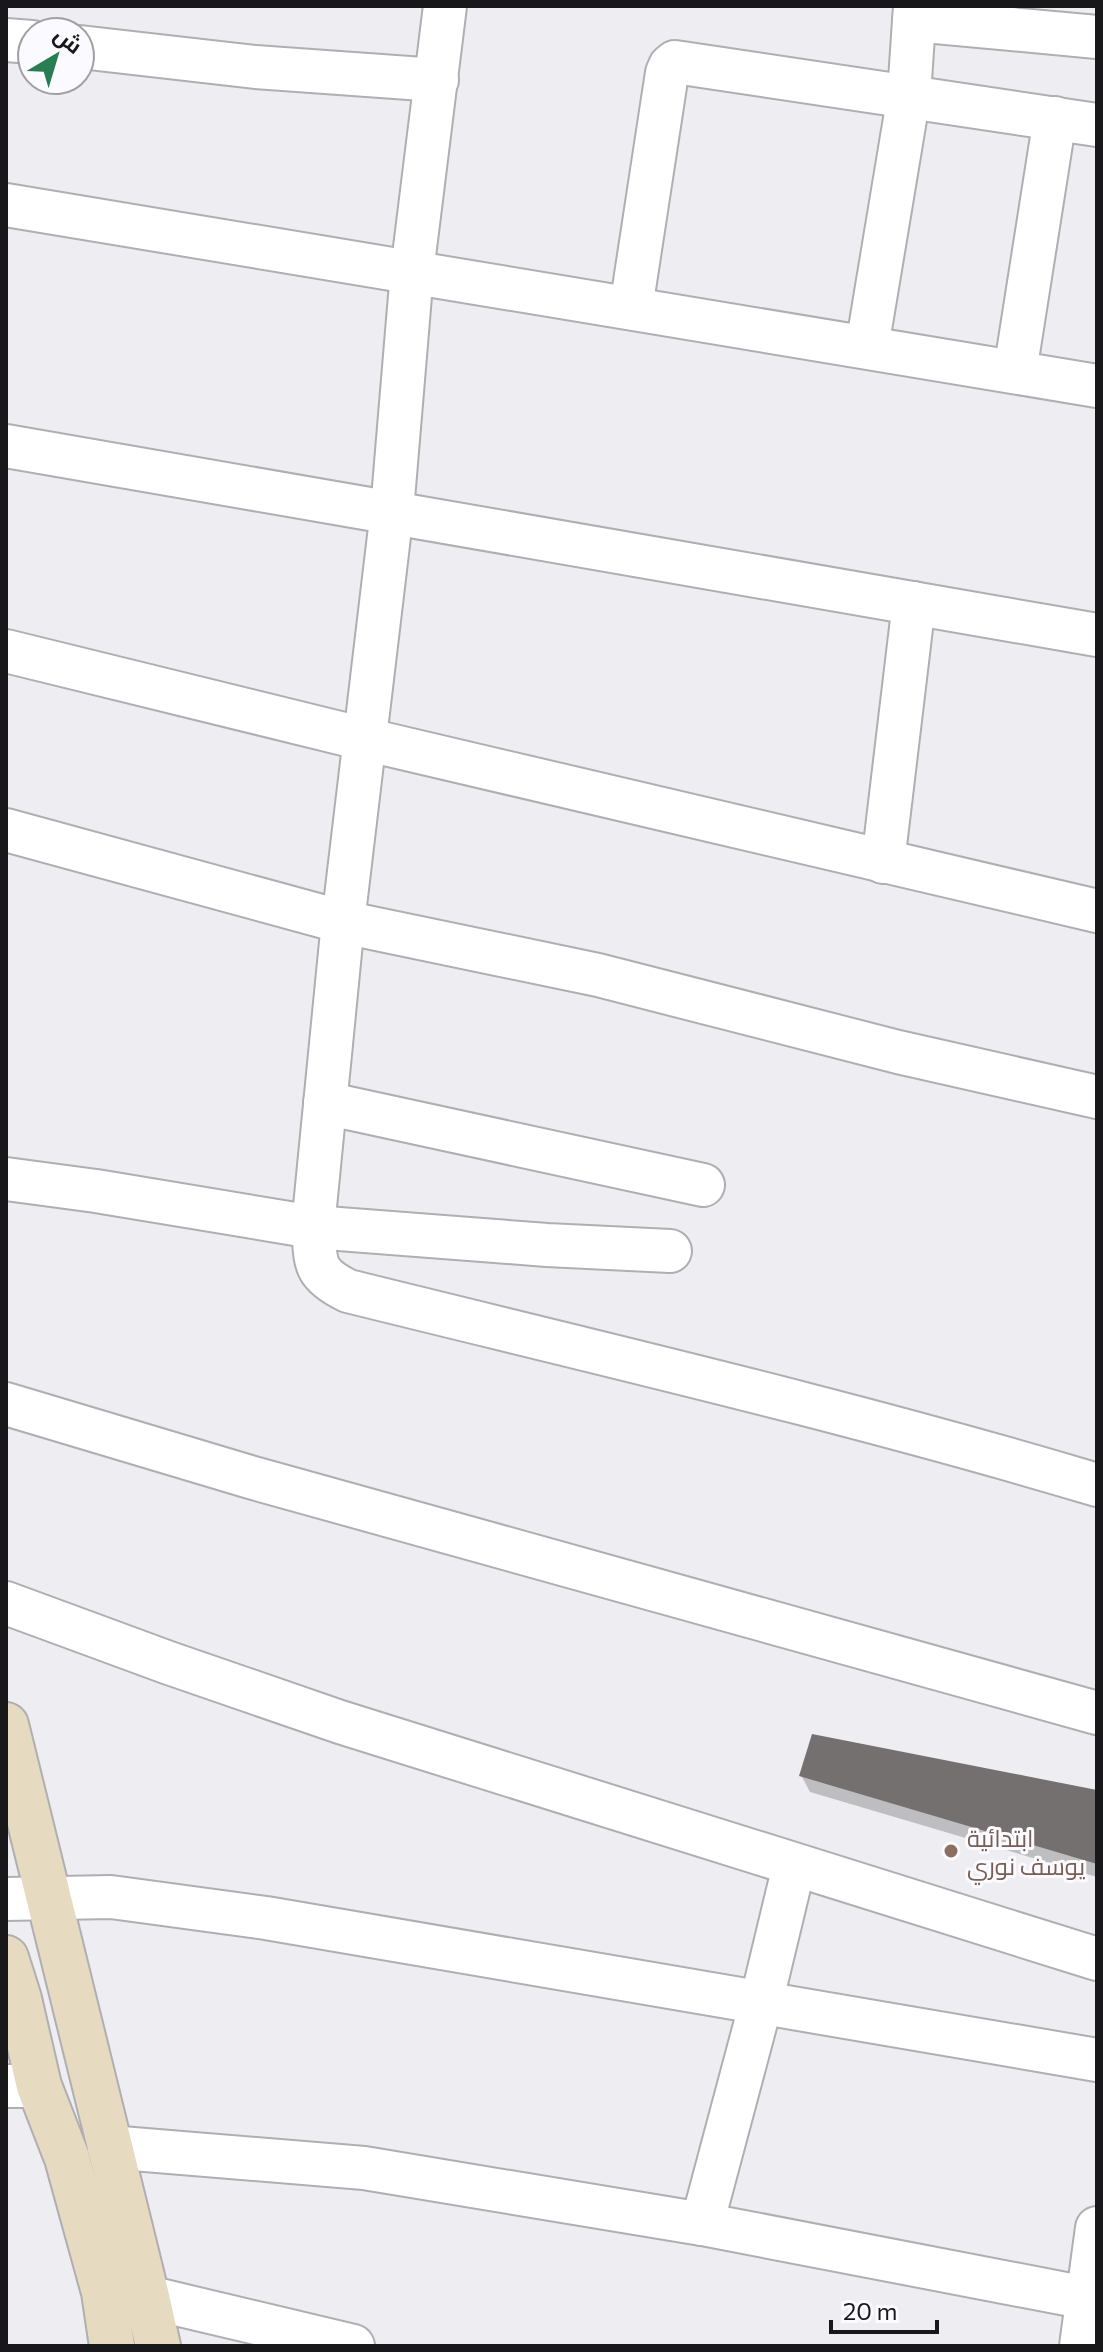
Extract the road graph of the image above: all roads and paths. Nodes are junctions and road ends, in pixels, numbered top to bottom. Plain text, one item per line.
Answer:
1 (445, 6) edge
2 (915, 13) edge
3 (1097, 37) edge
4 (96, 49) edge
5 (437, 80) junction
6 (909, 95) junction
7 (1055, 118) junction
8 (1097, 125) edge
9 (6, 205) edge
10 (412, 272) junction
11 (631, 308) junction
12 (867, 347) junction
13 (1015, 372) junction
14 (1097, 386) edge
15 (6, 446) edge
16 (392, 511) junction
17 (914, 603) junction
18 (1097, 635) edge
19 (6, 651) edge
20 (364, 739) junction
21 (6, 830) edge
22 (883, 862) junction
23 (1097, 911) edge
24 (343, 922) junction
25 (1097, 1097) edge
26 (325, 1103) junction
27 (6, 1179) edge
28 (703, 1185) dead end
29 (313, 1227) junction
30 (670, 1251) dead end
31 (6, 1404) edge
32 (1097, 1485) edge
33 (6, 1603) edge
34 (1097, 1713) edge
35 (6, 1725) edge
36 (794, 1866) junction
37 (26, 1898) edge
38 (6, 1958) edge
39 (1097, 1959) edge
40 (761, 2003) junction
41 (1097, 2060) edge
42 (23, 2086) edge
43 (109, 2147) junction
44 (702, 2224) junction
45 (1097, 2228) edge
46 (147, 2297) junction
47 (1092, 2300) edge
48 (112, 2346) edge
49 (158, 2346) edge
50 (353, 2346) edge
51 (1081, 2346) edge

1 - 5 street
2 - 3 street
2 - 6 street
4 - 5 street
5 - 10 street
6 - 7 street
6 - 11 street
6 - 12 street
7 - 8 street
7 - 13 street
9 - 10 street
10 - 11 street
10 - 16 street
11 - 12 street
12 - 13 street
13 - 14 street
15 - 16 street
16 - 17 street
16 - 20 street
17 - 18 street
17 - 22 street
19 - 20 street
20 - 22 street
20 - 24 street
21 - 24 street
22 - 23 street
24 - 25 street
24 - 26 street
26 - 28 street
26 - 29 street
27 - 29 street
29 - 30 street
29 - 32 street
31 - 34 street
33 - 36 street
35 - 37 main road
36 - 39 street
36 - 40 street
37 - 40 street
37 - 43 main road
38 - 42 main road
40 - 41 street
40 - 44 street
42 - 48 main road
43 - 44 street
43 - 46 main road
44 - 47 street
45 - 47 street
46 - 49 main road
46 - 50 street
47 - 51 street

